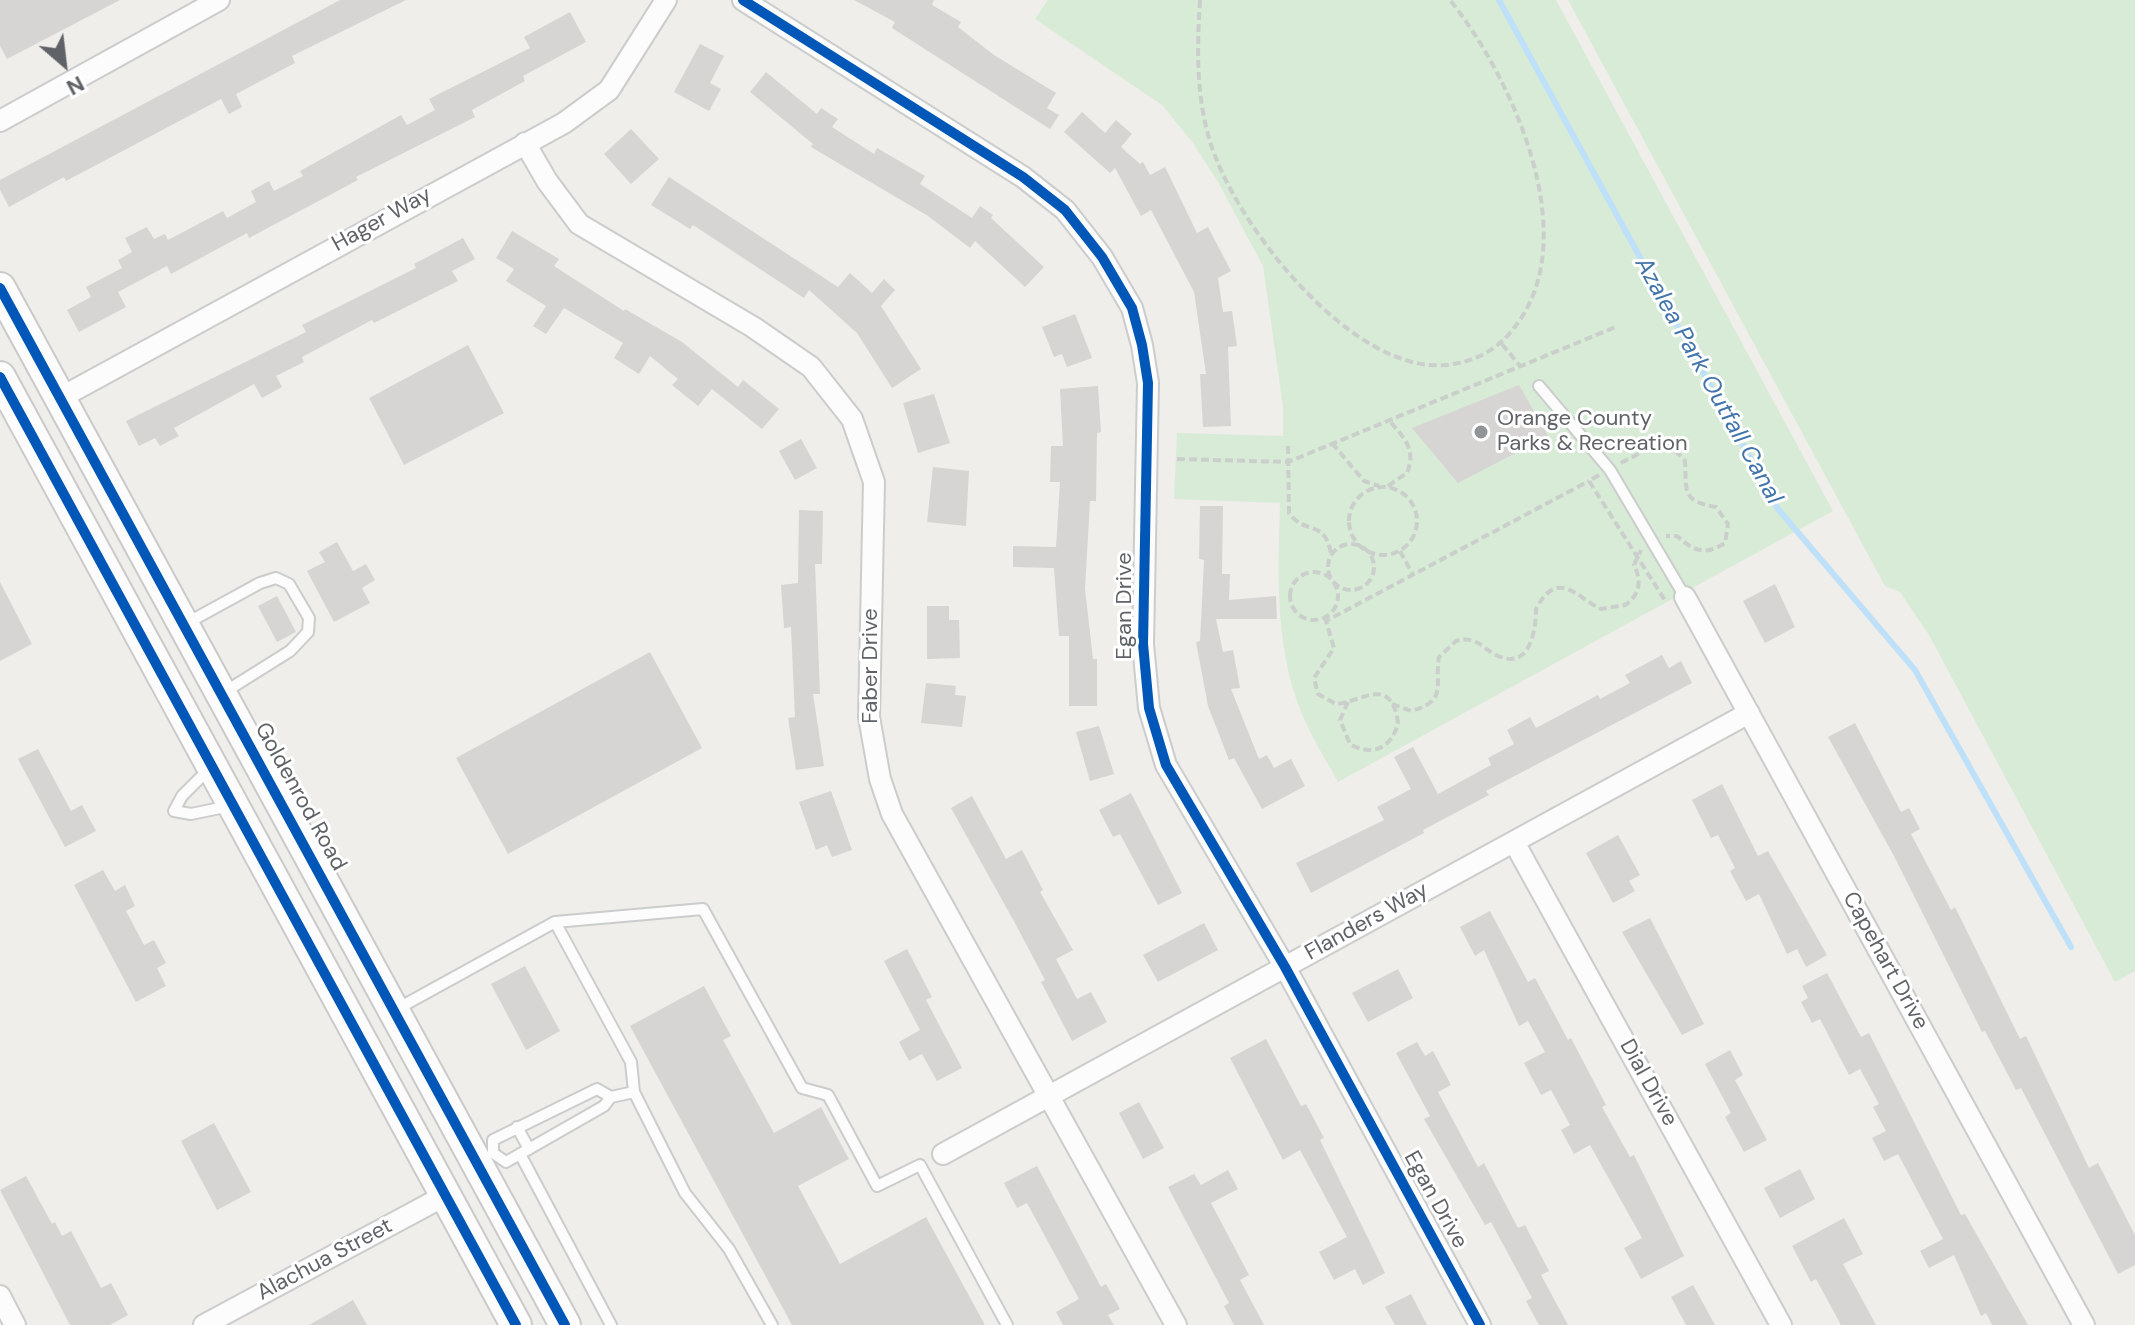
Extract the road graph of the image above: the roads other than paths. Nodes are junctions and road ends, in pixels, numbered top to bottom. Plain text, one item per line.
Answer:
1 (219, 0) edge
2 (666, 0) edge
3 (743, 0) edge
4 (0, 121) edge
5 (525, 143) junction
6 (0, 288) edge
7 (0, 377) edge
8 (1539, 386) dead end
9 (60, 398) junction
10 (1677, 602) joint
11 (184, 625) junction
12 (221, 694) junction
13 (1749, 713) junction
14 (213, 765) junction
15 (235, 806) junction
16 (1514, 842) junction
17 (555, 922) junction
18 (1285, 967) junction
19 (394, 1011) junction
20 (372, 1058) junction
21 (634, 1092) junction
22 (1049, 1096) junction
23 (611, 1097) junction
24 (517, 1127) junction
25 (524, 1152) junction
26 (943, 1154) dead end
27 (479, 1155) junction
28 (446, 1195) junction
29 (540, 1279) junction
30 (0, 1296) edge
31 (15, 1325) edge
32 (204, 1325) edge
33 (516, 1325) edge
34 (565, 1325) edge
35 (611, 1325) edge
36 (772, 1325) edge
37 (1007, 1325) edge
38 (1176, 1325) edge
39 (1480, 1325) edge
40 (1781, 1325) edge
41 (2084, 1325) edge

1 - 4 street
2 - 5 street, Hager Way
3 - 18 street, Egan Drive
5 - 9 street, Hager Way
5 - 22 street, Faber Drive
6 - 9 main road, Goldenrod Road
7 - 14 main road
8 - 10 lane
9 - 11 main road, Goldenrod Road
10 - 13 street, Capehart Drive
11 - 12 main road, Goldenrod Road
11 - 12 lane
12 - 19 main road, Goldenrod Road
13 - 16 street, Flanders Way
13 - 41 street, Capehart Drive
14 - 15 main road
14 - 15 lane
15 - 20 main road
16 - 18 street, Flanders Way
16 - 40 street, Dial Drive
17 - 19 lane
17 - 21 lane
17 - 37 lane
18 - 22 street, Flanders Way
18 - 39 street, Egan Drive
19 - 27 main road, Goldenrod Road
20 - 27 main road
20 - 28 main road
21 - 23 lane
21 - 36 lane
22 - 26 street, Flanders Way
22 - 38 street, Faber Drive
23 - 24 lane
23 - 25 lane
24 - 25 lane
24 - 27 lane
25 - 27 lane
25 - 35 lane
27 - 29 main road, Goldenrod Road
28 - 29 main road
28 - 32 street, Alachua Street
28 - 33 main road
29 - 34 main road, Goldenrod Road
30 - 31 street

